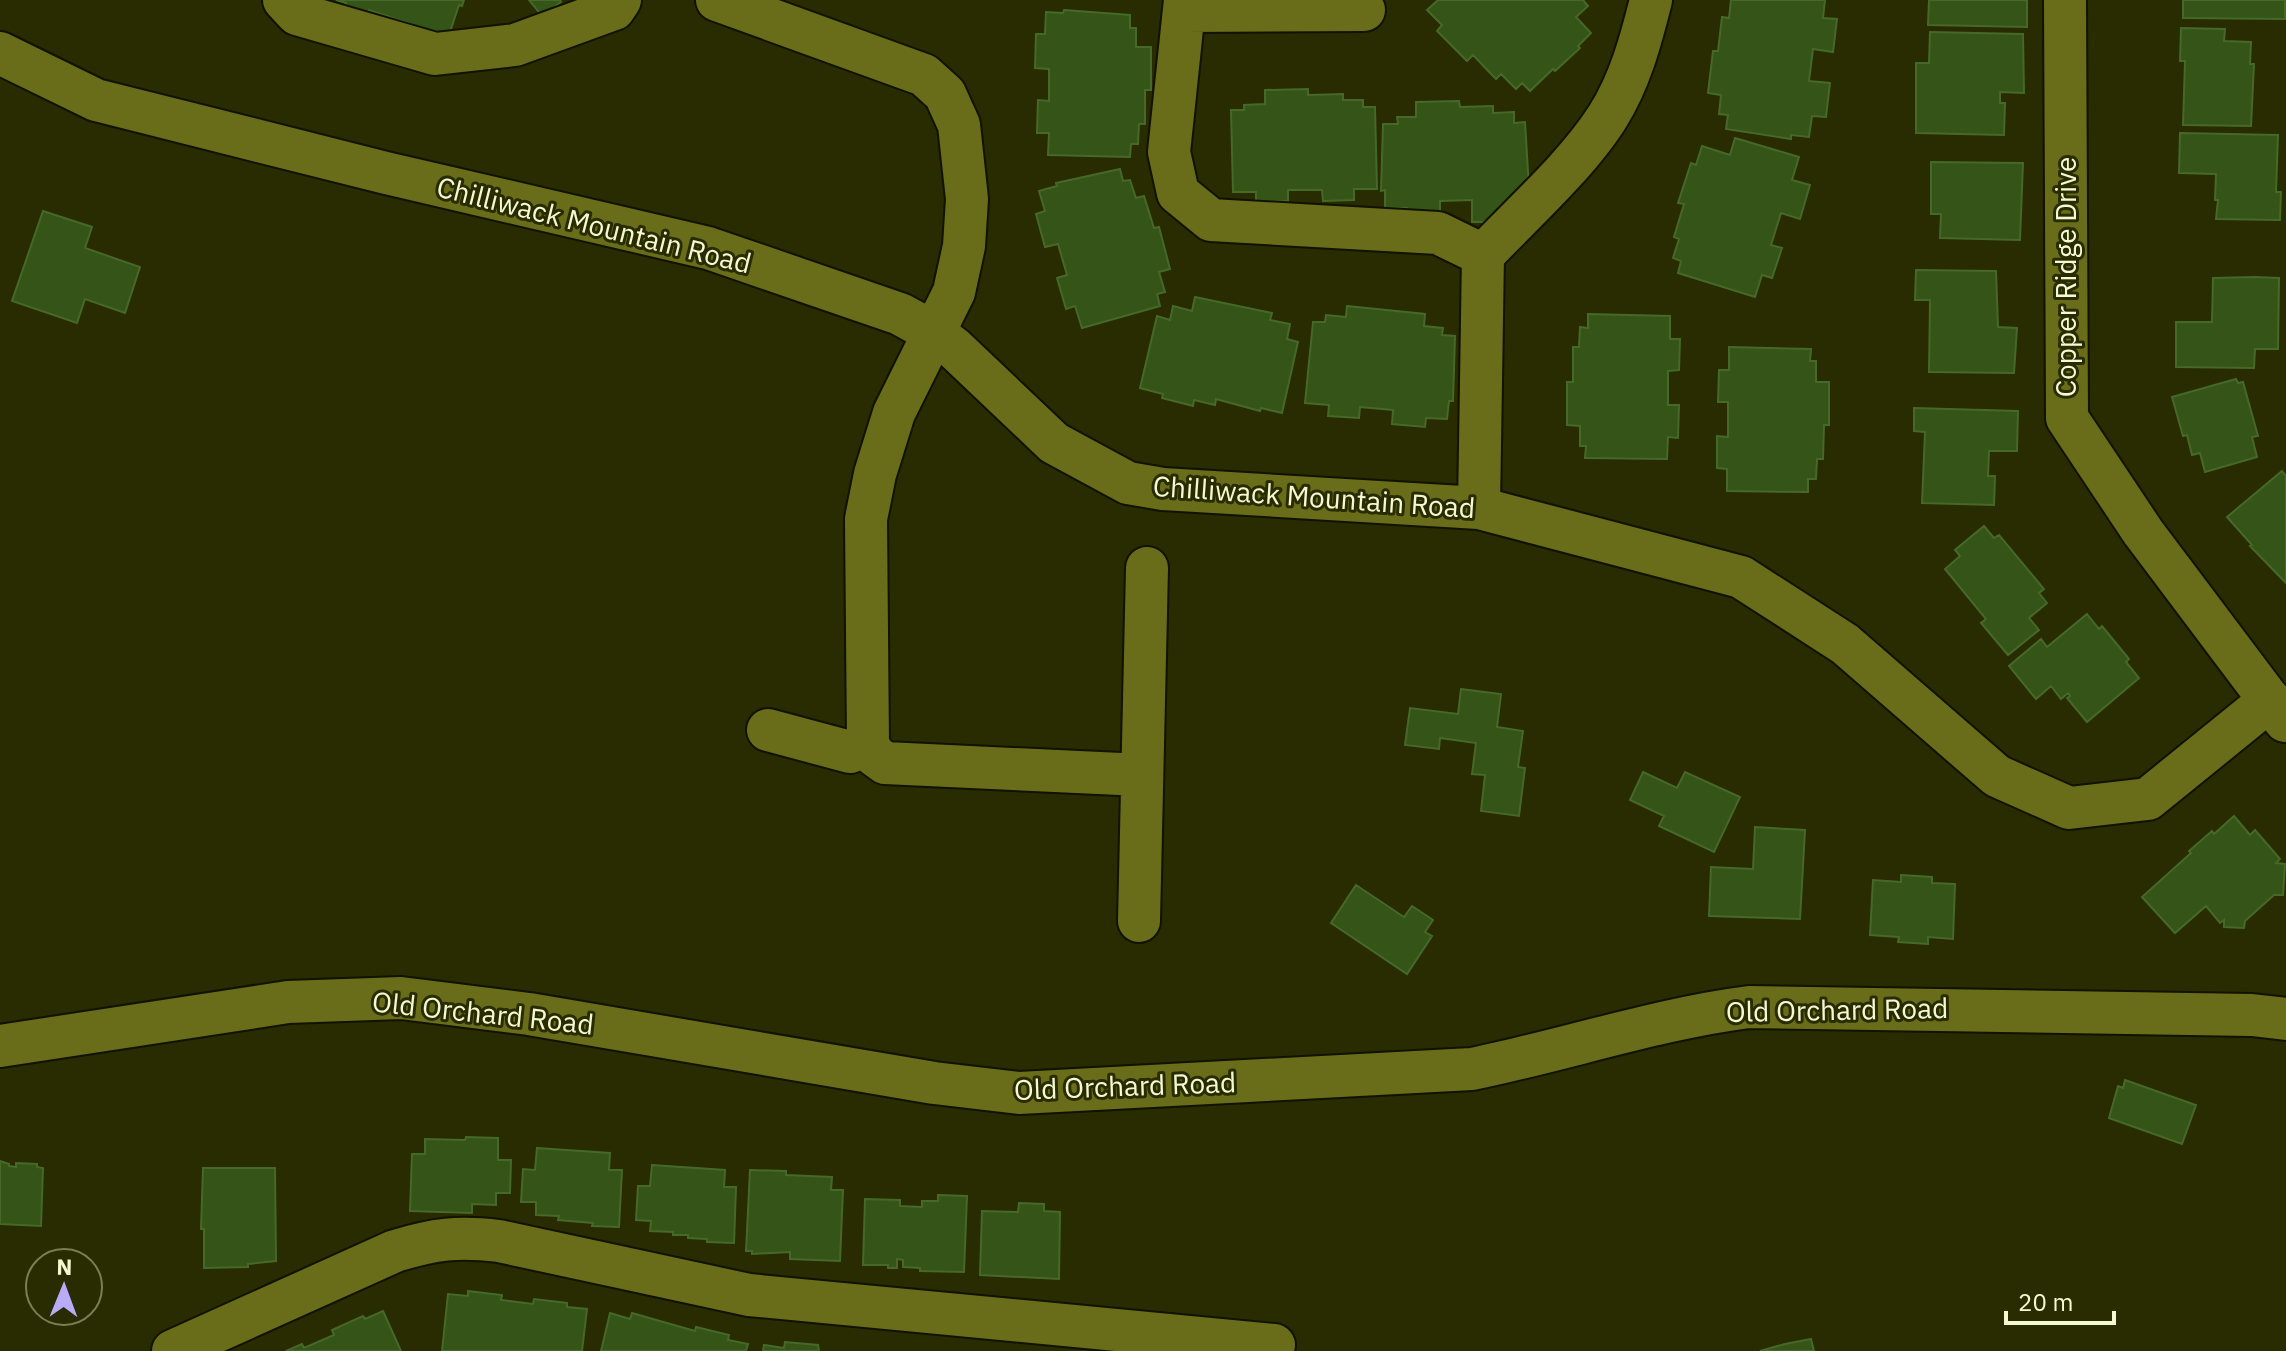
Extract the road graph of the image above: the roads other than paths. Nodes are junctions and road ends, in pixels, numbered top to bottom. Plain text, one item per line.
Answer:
1 (284, 0) edge
2 (620, 0) edge
3 (717, 0) edge
4 (1651, 0) edge
5 (2065, 0) edge
6 (1185, 5) edge
7 (1364, 10) dead end
8 (0, 53) edge
9 (1483, 255) junction
10 (933, 332) junction
11 (1479, 508) junction
12 (1147, 568) dead end
13 (2278, 711) edge
14 (768, 730) dead end
15 (868, 744) junction
16 (1142, 775) junction
17 (1139, 921) dead end
18 (2269, 1017) edge
19 (0, 1046) edge
20 (1274, 1345) dead end
21 (173, 1351) edge

1 - 2 street
3 - 10 street
4 - 9 street
5 - 13 street, Copper Ridge Drive
6 - 7 street
6 - 9 street
8 - 10 street, Chilliwack Mountain Road
9 - 11 street
10 - 11 street, Chilliwack Mountain Road
10 - 15 street
11 - 13 street, Chilliwack Mountain Road
12 - 16 street
14 - 15 street
15 - 16 street
16 - 17 street
18 - 19 street, Old Orchard Road
20 - 21 street

